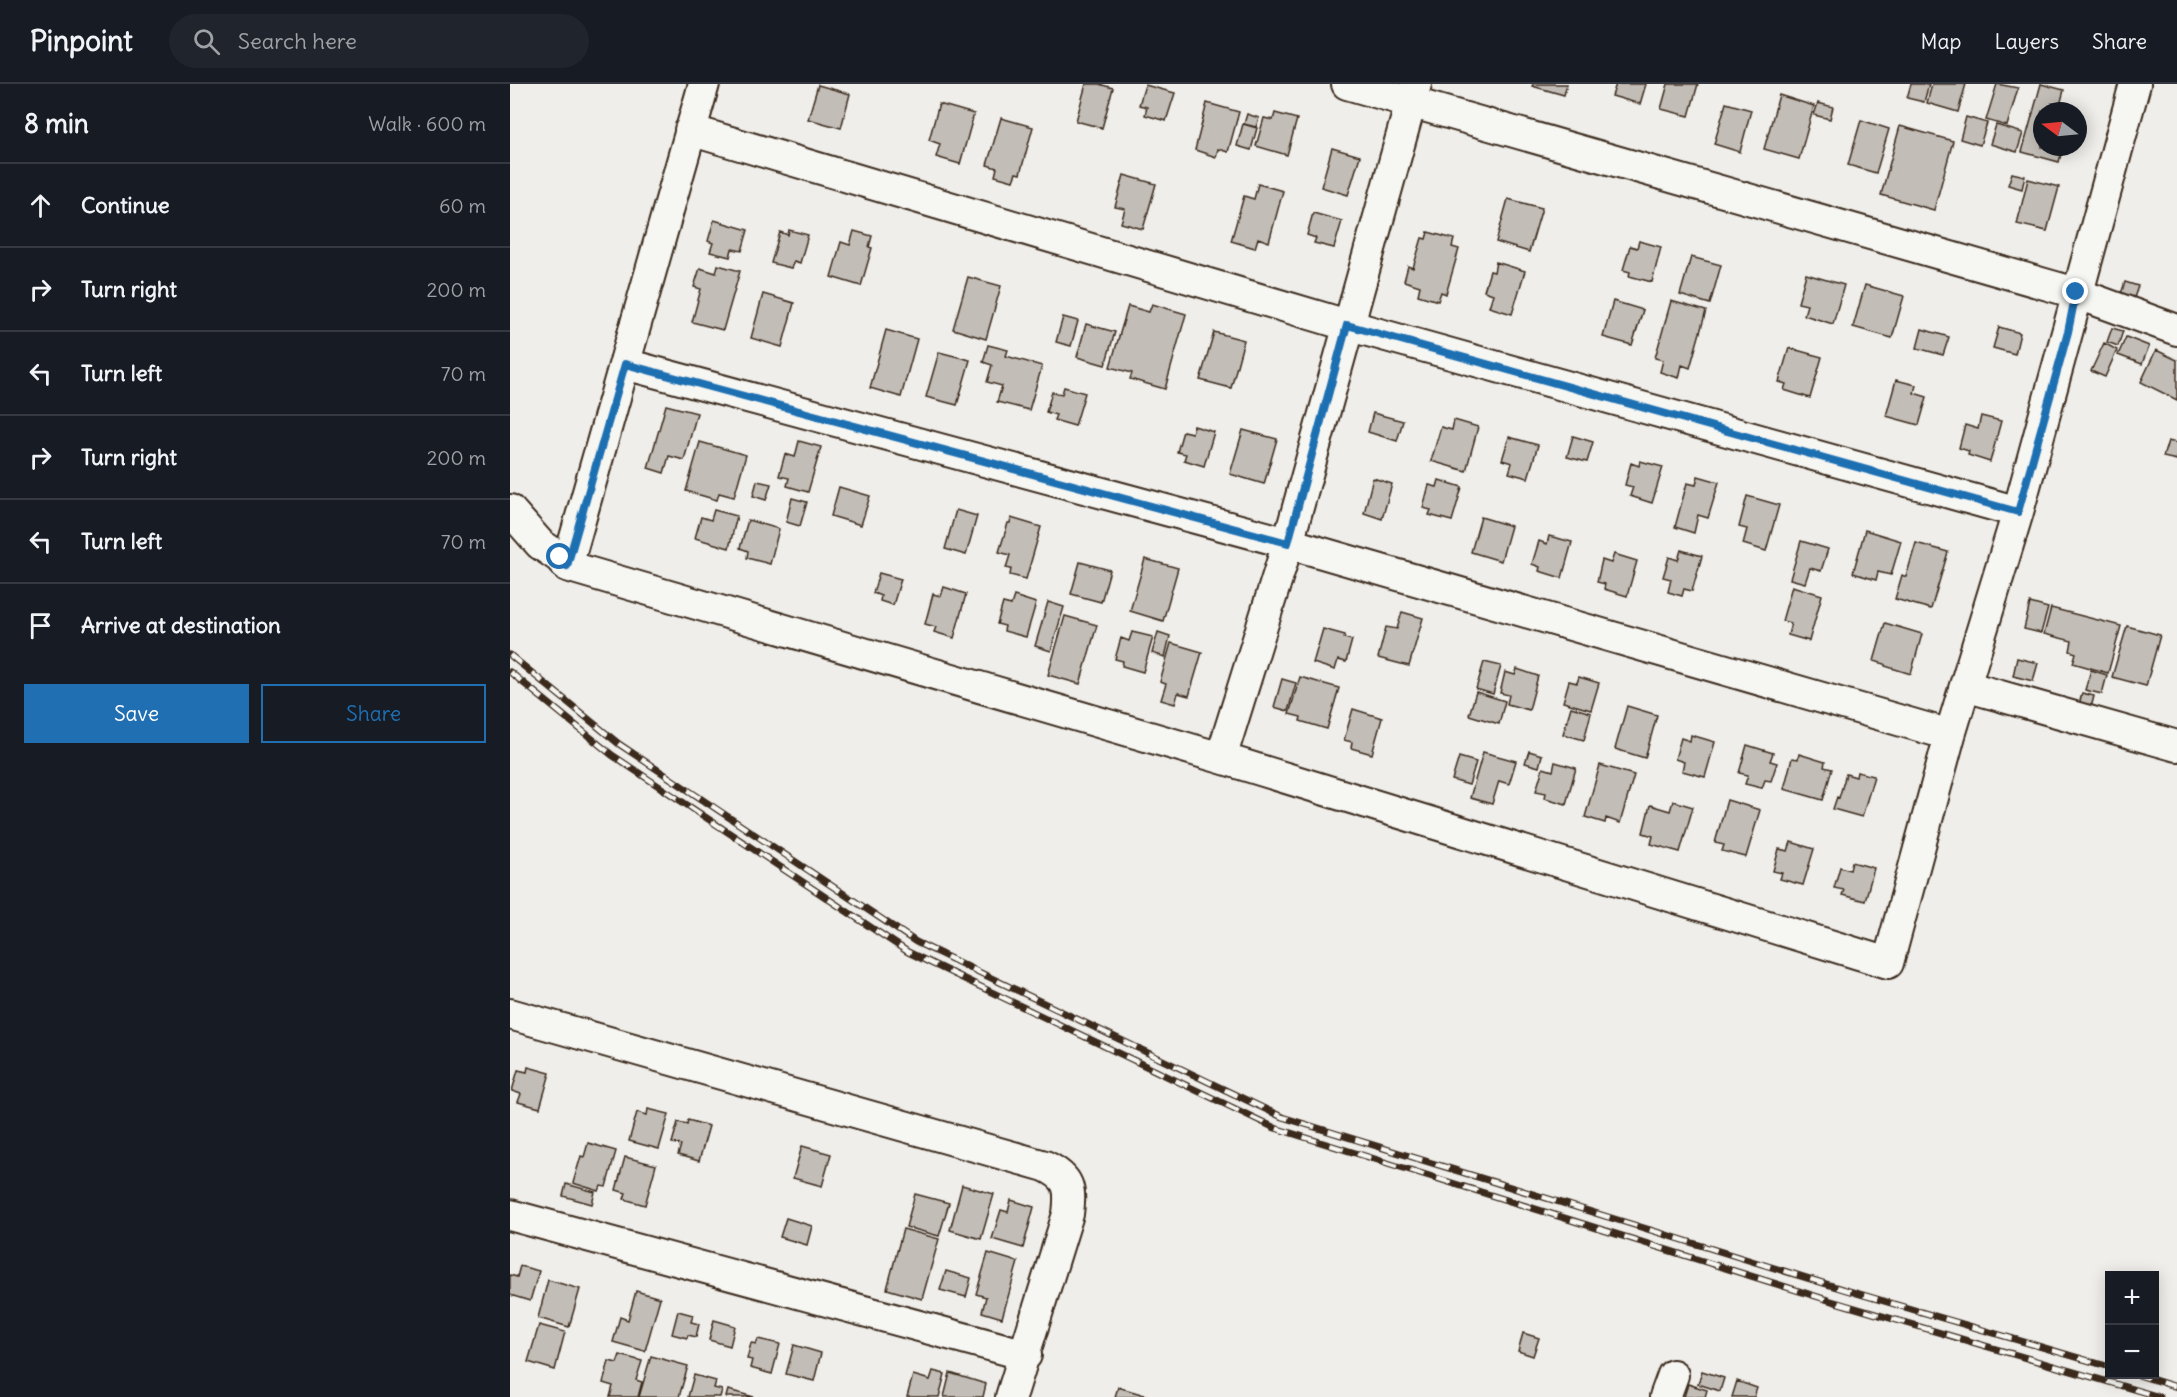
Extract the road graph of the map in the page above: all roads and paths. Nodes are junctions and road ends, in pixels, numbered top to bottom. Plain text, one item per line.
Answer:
1 (704, 84) edge
2 (1347, 84) edge
3 (2135, 84) edge
4 (1413, 93) edge
5 (690, 130) junction
6 (2076, 292) junction
7 (1347, 325) junction
8 (2177, 330) edge
9 (625, 364) junction
10 (510, 510) edge
11 (2018, 512) junction
12 (1288, 543) junction
13 (567, 566) junction
14 (1965, 686) junction
15 (1950, 735) junction
16 (2177, 746) edge
17 (1221, 758) junction
18 (510, 1014) edge
19 (510, 1215) edge
20 (1026, 1355) junction
21 (1011, 1397) edge

1 - 5 street
2 - 4 street
3 - 6 street
4 - 6 street
4 - 7 street
5 - 7 street
5 - 9 street
6 - 8 street
6 - 11 street
7 - 11 street
7 - 12 street
9 - 12 street
9 - 13 street
10 - 13 street
11 - 14 street
12 - 15 street
12 - 17 street
13 - 17 street
14 - 15 street
14 - 16 street
15 - 17 street
18 - 20 street
19 - 20 street
20 - 21 street

